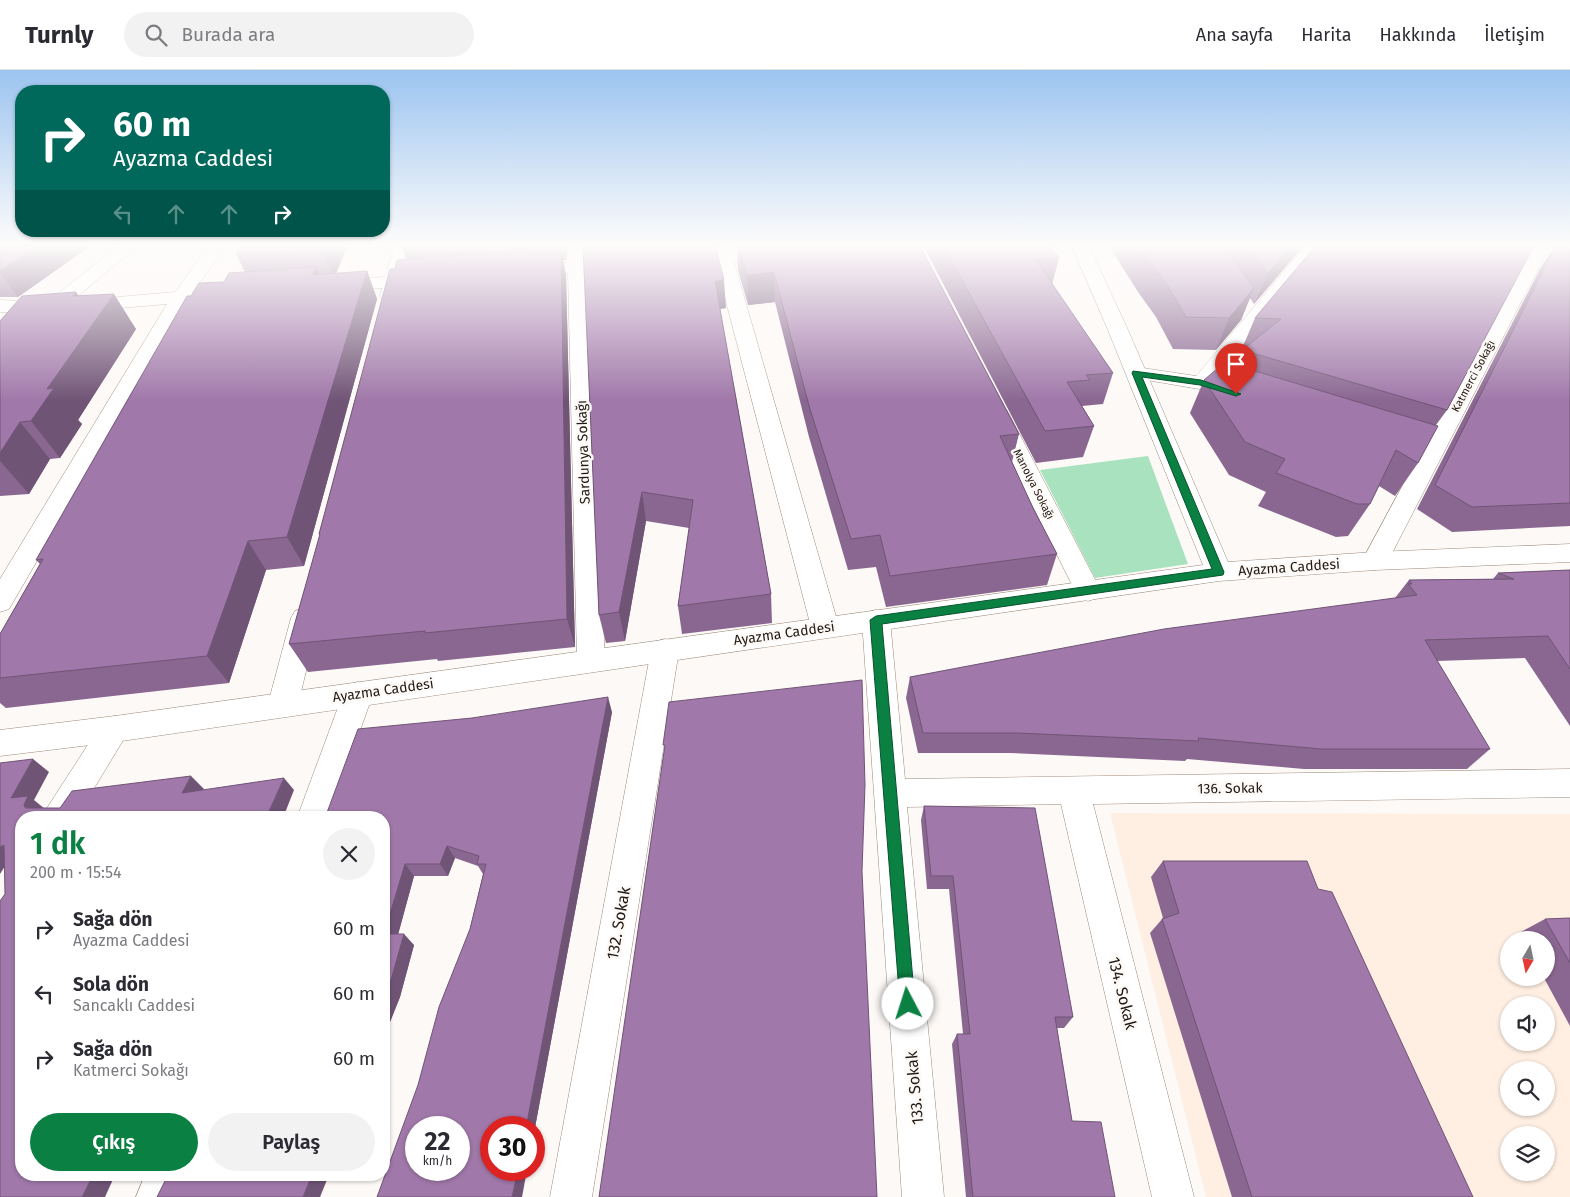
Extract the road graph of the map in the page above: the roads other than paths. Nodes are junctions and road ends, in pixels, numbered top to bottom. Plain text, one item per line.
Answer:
1 (65, 297) edge
2 (182, 297) junction
3 (188, 297) edge
4 (389, 297) edge
5 (576, 297) edge
6 (735, 297) edge
7 (1102, 297) edge
8 (1262, 297) edge
9 (1512, 297) edge
10 (0, 306) edge
11 (51, 308) junction
12 (383, 319) edge
13 (1136, 373) junction
14 (1201, 382) junction
15 (989, 395) edge
16 (1256, 400) edge
17 (1570, 553) edge
18 (1375, 561) junction
19 (1219, 572) junction
20 (1088, 591) junction
21 (310, 598) edge
22 (0, 602) edge
23 (876, 620) junction
24 (825, 627) junction
25 (665, 650) junction
26 (591, 660) junction
27 (358, 694) junction
28 (283, 704) junction
29 (115, 729) junction
30 (0, 743) edge
31 (1570, 783) edge
32 (1074, 790) junction
33 (890, 792) junction
34 (62, 811) edge
35 (316, 811) edge
36 (164, 1181) edge
37 (157, 1197) edge
38 (571, 1197) edge
39 (923, 1197) edge
40 (1173, 1197) edge

1 - 11 street
2 - 3 street
2 - 11 street
2 - 22 street
4 - 12 street
5 - 26 street, Sardunya Sokağı
6 - 24 street
7 - 13 street
8 - 14 street
9 - 18 street, Katmerci Sokağı
10 - 11 street
13 - 14 street
13 - 19 street
14 - 16 street
15 - 20 street, Manolya Sokağı
17 - 18 street, Ayazma Caddesi
18 - 19 street, Ayazma Caddesi
19 - 20 street, Ayazma Caddesi
20 - 23 street, Ayazma Caddesi
21 - 28 street
23 - 24 street, Ayazma Caddesi
23 - 33 street, 133. Sokak
24 - 25 street, Ayazma Caddesi
25 - 26 street, Ayazma Caddesi
25 - 38 street, 132. Sokak
26 - 27 street, Ayazma Caddesi
27 - 28 street, Ayazma Caddesi
27 - 35 street
28 - 29 street, Ayazma Caddesi
29 - 30 street, Ayazma Caddesi
29 - 34 street
31 - 32 street, 136. Sokak
32 - 33 street, 136. Sokak
32 - 40 street, 134. Sokak
33 - 39 street, 133. Sokak
36 - 37 street

